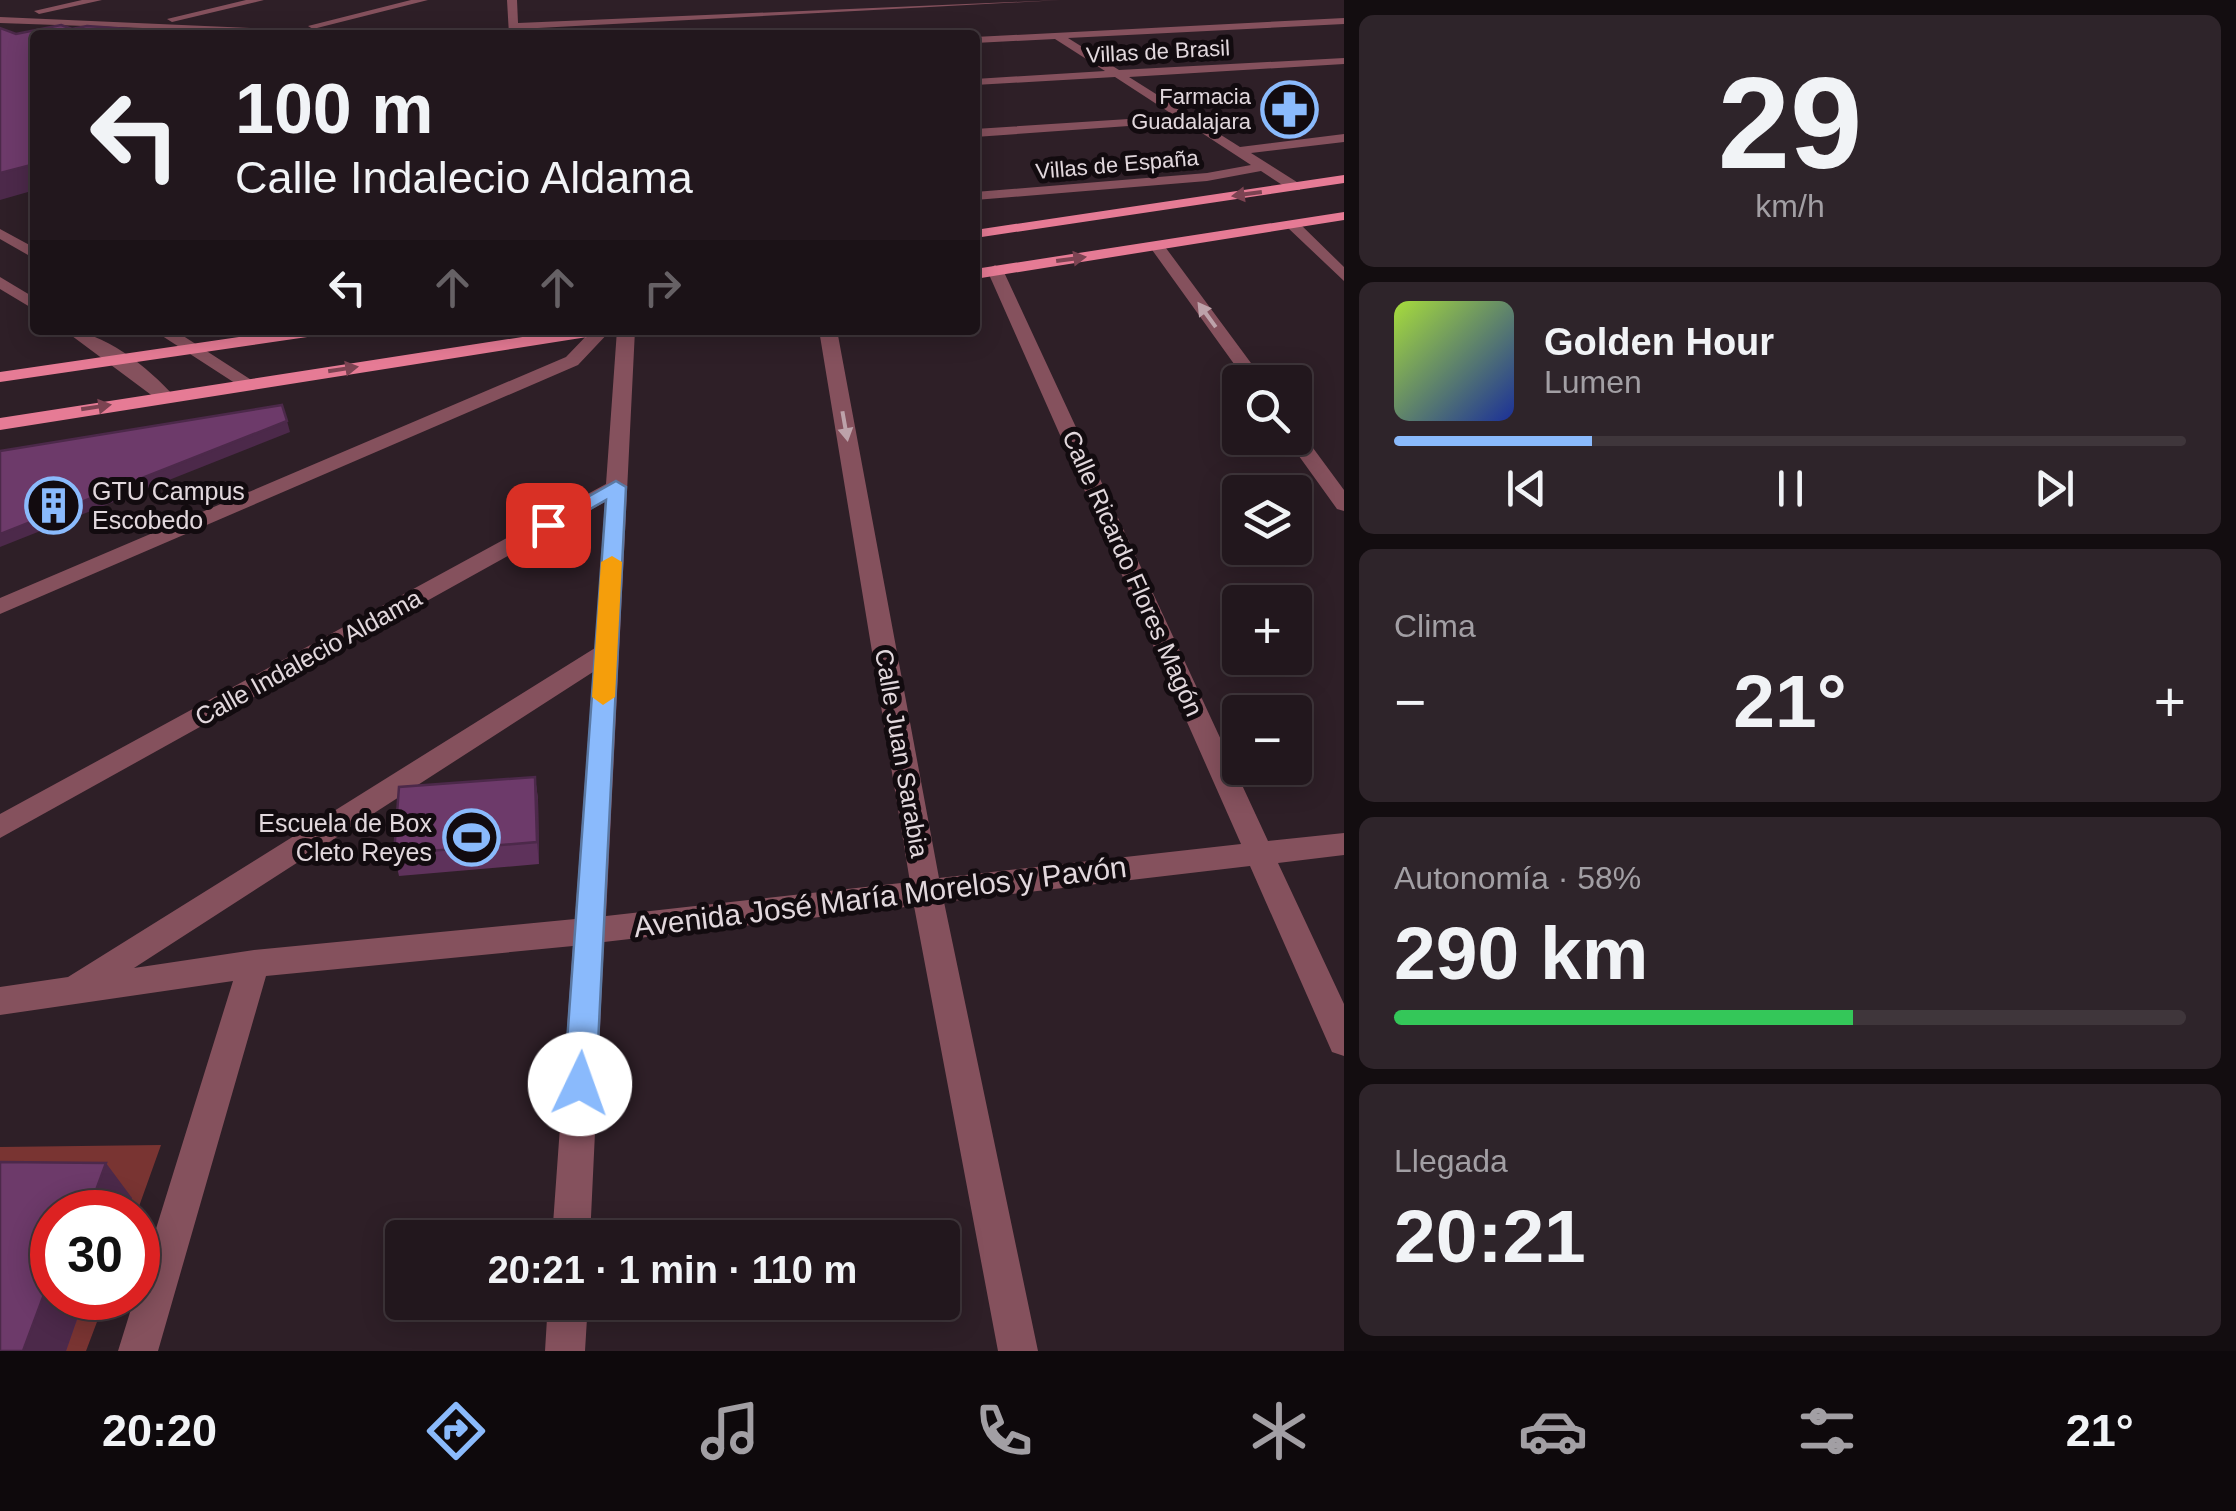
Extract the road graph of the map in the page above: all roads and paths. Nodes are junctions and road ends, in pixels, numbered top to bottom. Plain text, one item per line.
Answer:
1 (97, 0) edge
2 (258, 0) edge
3 (423, 0) edge
4 (512, 0) edge
5 (1056, 0) edge
6 (1006, 1) edge
7 (1024, 13) dead end
8 (0, 20) edge
9 (1344, 21) edge
10 (1040, 24) dead end
11 (138, 26) junction
12 (235, 30) edge
13 (293, 30) edge
14 (514, 30) edge
15 (1056, 35) junction
16 (980, 40) edge
17 (1344, 61) edge
18 (1114, 73) junction
19 (980, 82) edge
20 (1183, 118) junction
21 (980, 134) edge
22 (1344, 138) edge
23 (1237, 151) junction
24 (1262, 167) junction
25 (1344, 179) edge
26 (1295, 187) junction
27 (980, 196) edge
28 (1344, 216) edge
29 (1292, 224) junction
30 (0, 232) edge
31 (980, 233) edge
32 (1158, 247) junction
33 (30, 251) edge
34 (985, 272) edge
35 (1344, 276) edge
36 (0, 282) edge
37 (30, 302) edge
38 (81, 335) edge
39 (170, 335) edge
40 (288, 335) edge
41 (568, 335) edge
42 (596, 335) edge
43 (626, 335) edge
44 (829, 335) edge
45 (194, 349) junction
46 (118, 359) junction
47 (1244, 365) edge
48 (0, 377) edge
49 (246, 383) junction
50 (165, 396) junction
51 (0, 424) edge
52 (1308, 455) edge
53 (616, 487) junction
54 (1344, 505) edge
55 (0, 607) edge
56 (606, 652) junction
57 (0, 827) edge
58 (1344, 844) edge
59 (1260, 854) junction
60 (926, 890) junction
61 (589, 931) junction
62 (254, 964) junction
63 (72, 991) junction
64 (0, 1001) edge
65 (1344, 1040) edge
66 (572, 1220) edge
67 (567, 1320) edge
68 (138, 1351) edge
69 (565, 1351) edge
70 (1018, 1351) edge

1 - 8 street
2 - 11 street
3 - 13 street
4 - 14 street
5 - 6 street
6 - 7 street
6 - 14 street
8 - 11 street
9 - 15 street
10 - 15 street
11 - 12 street
15 - 16 street
15 - 18 street
17 - 18 street, Villas de Brasil
18 - 19 street, Villas de Brasil
18 - 20 street
20 - 21 street
20 - 23 street
22 - 23 street
23 - 24 street
24 - 26 street
24 - 27 street, Villas de España
25 - 26 main road
26 -> 31 main road
28 - 29 main road
29 - 32 main road
29 - 35 street
30 - 33 street
34 -> 32 main road
47 -> 32 street
34 - 59 street, Calle Ricardo Flores Magón
36 - 37 street
38 - 46 street
39 - 45 street
40 - 45 main road
49 -> 41 main road
42 - 55 street
43 - 53 street
44 -> 60 street, Calle Juan Sarabia
45 - 46 main road
45 - 49 street
46 - 48 main road
46 - 50 street
49 - 50 main road
51 -> 50 main road
52 - 54 street
53 - 56 street
53 - 57 street, Calle Indalecio Aldama
56 - 61 street
56 - 63 street
58 - 59 street, Avenida José María Morelos y Pavón
59 - 60 street, Avenida José María Morelos y Pavón
59 - 65 street, Calle Ricardo Flores Magón
60 - 61 street, Avenida José María Morelos y Pavón
60 - 70 street, Calle Juan Sarabia
61 - 62 street, Avenida José María Morelos y Pavón
61 - 66 street
62 - 63 street, Avenida José María Morelos y Pavón
62 - 68 street
63 - 64 street, Avenida José María Morelos y Pavón
67 - 69 street

